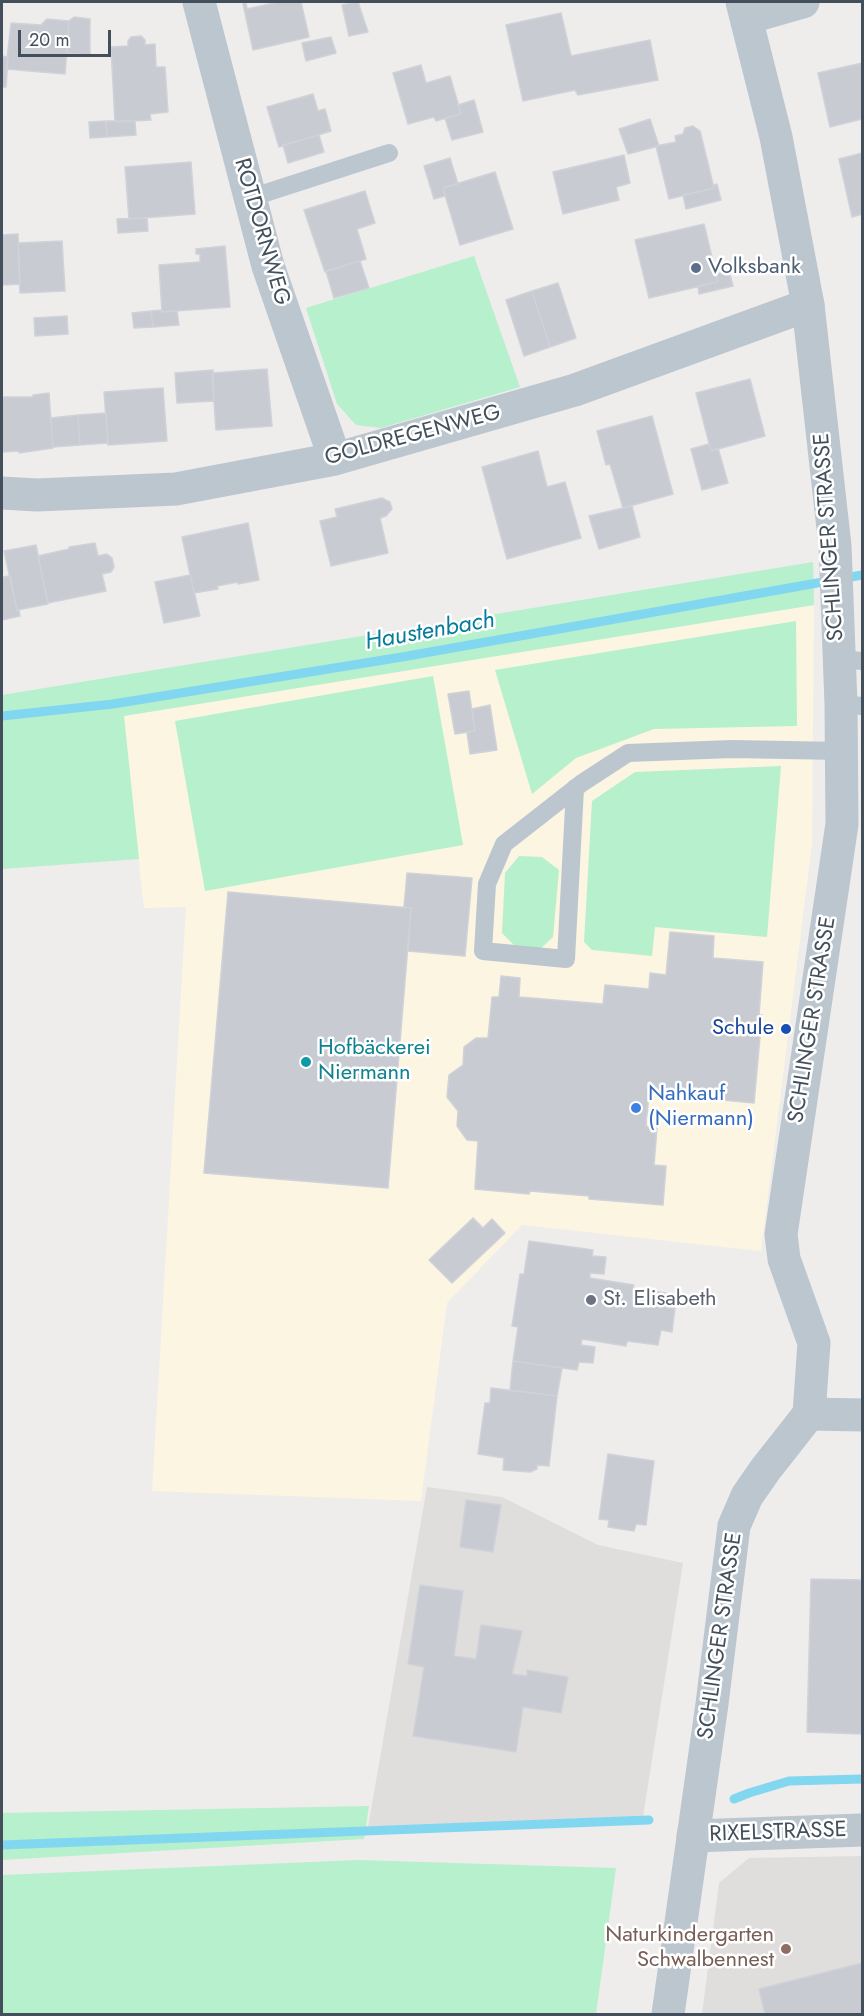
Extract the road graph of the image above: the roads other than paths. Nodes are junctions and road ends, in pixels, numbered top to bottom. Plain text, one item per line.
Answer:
1 (199, 2) edge
2 (803, 2) edge
3 (745, 10) edge
4 (389, 153) dead end
5 (250, 198) junction
6 (808, 304) junction
7 (335, 459) junction
8 (2, 493) edge
9 (847, 649) edge
10 (852, 705) edge
11 (841, 751) junction
12 (575, 788) junction
13 (809, 1414) junction
14 (862, 1415) edge
15 (862, 1830) edge
16 (693, 1836) junction
17 (668, 2014) edge

1 - 5 street, ROTDORNWEG
2 - 3 street
3 - 6 street, SCHLINGER STRASSE
4 - 5 lane
5 - 7 street, ROTDORNWEG
6 - 7 street, GOLDREGENWEG
6 - 9 street, SCHLINGER STRASSE
7 - 8 street, GOLDREGENWEG
9 - 10 street, SCHLINGER STRASSE
10 - 11 street, SCHLINGER STRASSE
11 - 12 lane
11 - 13 street, SCHLINGER STRASSE
12 - 12 lane
13 - 14 street
13 - 16 street, SCHLINGER STRASSE
15 - 16 street, RIXELSTRASSE
16 - 17 street, SCHLINGER STRASSE

